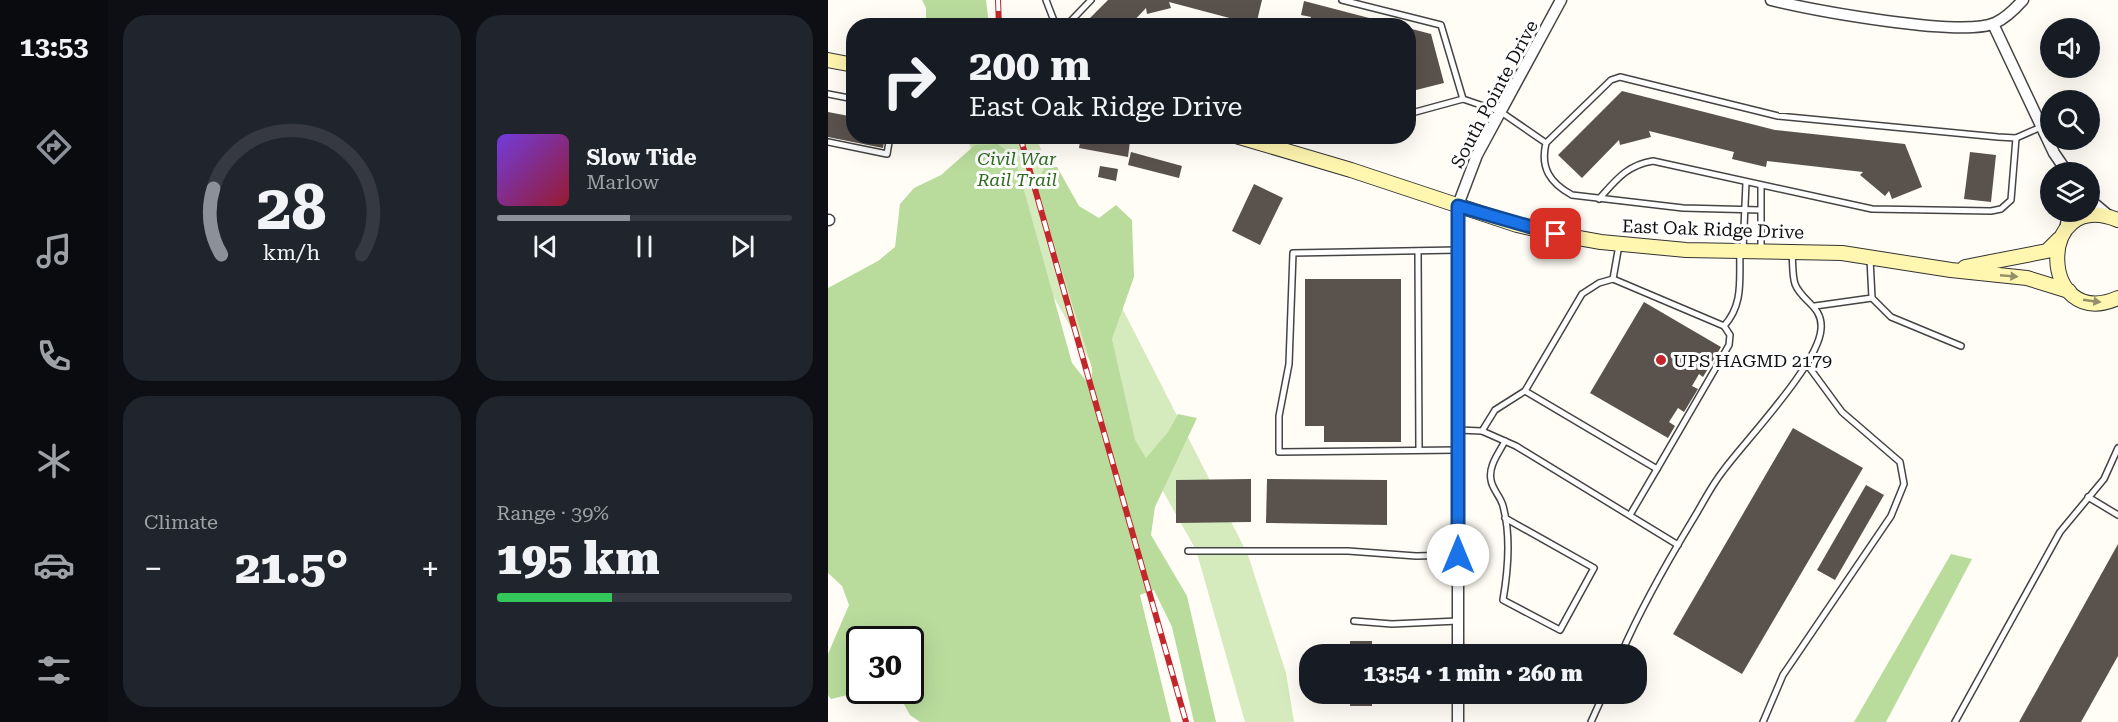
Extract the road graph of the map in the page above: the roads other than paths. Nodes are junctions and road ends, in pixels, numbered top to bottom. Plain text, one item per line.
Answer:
1 (1046, 0) edge
2 (1091, 0) edge
3 (1342, 0) edge
4 (1562, 0) edge
5 (1772, 0) edge
6 (2023, 0) edge
7 (1053, 18) edge
8 (1074, 18) edge
9 (1413, 18) edge
10 (1416, 19) edge
11 (1993, 24) junction
12 (828, 60) edge
13 (846, 63) edge
14 (828, 94) edge
15 (846, 97) edge
16 (1463, 99) junction
17 (1416, 112) edge
18 (1501, 112) junction
19 (2040, 125) edge
20 (2040, 127) edge
21 (2016, 138) junction
22 (828, 142) edge
23 (1546, 143) junction
24 (889, 144) edge
25 (1268, 144) edge
26 (2052, 150) edge
27 (2054, 153) junction
28 (2055, 162) edge
29 (2060, 162) edge
30 (1746, 183) junction
31 (1761, 187) junction
32 (1599, 199) junction
33 (1458, 206) junction
34 (2100, 208) edge
35 (1745, 210) junction
36 (1760, 210) junction
37 (2113, 218) edge
38 (2066, 222) edge
39 (2063, 235) junction
40 (1620, 244) junction
41 (1458, 250) junction
42 (1741, 250) junction
43 (1761, 250) junction
44 (1418, 251) junction
45 (1792, 251) junction
46 (1870, 257) junction
47 (1951, 270) junction
48 (1613, 279) junction
49 (2069, 291) junction
50 (1872, 298) junction
51 (2118, 298) edge
52 (1815, 306) junction
53 (1724, 326) junction
54 (1961, 346) dead end
55 (1806, 363) junction
56 (1525, 391) junction
57 (1458, 430) junction
58 (1482, 431) junction
59 (1505, 441) junction
60 (2118, 448) edge
61 (1419, 450) junction
62 (1458, 450) junction
63 (1657, 469) junction
64 (2088, 497) junction
65 (2118, 514) edge
66 (1630, 515) junction
67 (1505, 518) junction
68 (1678, 545) junction
69 (1188, 551) dead end
70 (1458, 555) junction
71 (1354, 621) dead end
72 (1458, 621) junction
73 (1458, 644) edge
74 (1625, 644) edge
75 (1458, 704) edge
76 (1599, 704) edge
77 (1458, 722) edge
78 (1591, 722) edge
79 (1763, 722) edge
80 (1955, 722) edge

1 - 7 lane
2 - 8 lane
3 - 9 lane
4 - 18 street, South Pointe Drive
5 - 11 street
6 - 11 street
10 - 16 lane
11 - 19 street
12 - 13 main road
14 - 15 lane
16 - 17 lane
16 - 18 lane
18 - 23 lane
18 - 33 street, South Pointe Drive
20 - 21 lane
21 - 23 lane
21 - 31 lane
22 - 24 lane
23 - 32 lane
25 - 33 main road, East Oak Ridge Drive
26 - 27 street
27 - 28 street
27 - 29 street
30 - 31 lane
30 - 32 lane
30 - 35 lane
31 - 36 lane
32 - 35 lane
33 - 40 main road, East Oak Ridge Drive
33 - 41 street
34 - 37 street
35 - 36 lane
35 - 42 lane
36 - 43 lane
37 - 39 main road, East Oak Ridge Drive
38 - 39 street
39 - 47 main road, East Oak Ridge Drive
39 - 49 main road
40 - 42 main road, East Oak Ridge Drive
40 - 48 lane
41 - 44 lane
41 - 57 street
42 - 43 main road, East Oak Ridge Drive
42 - 53 lane
43 - 45 main road, East Oak Ridge Drive
44 - 61 lane
44 - 61 lane
45 - 46 main road, East Oak Ridge Drive
45 - 52 lane
46 - 47 main road, East Oak Ridge Drive
46 - 50 lane
47 -> 49 main road, East Oak Ridge Drive
48 - 53 lane
48 - 56 lane
49 -> 51 main road, East Oak Ridge Drive
50 - 52 lane
50 - 54 lane
52 - 55 lane
53 - 63 lane
55 - 68 lane
55 - 79 lane
56 - 58 lane
56 - 63 lane
57 - 58 lane
57 - 62 street
58 - 59 lane
59 - 66 lane
59 - 67 lane
60 - 64 lane
61 - 62 lane
62 - 70 street
63 - 66 lane
64 - 65 lane
64 - 80 lane
66 - 68 lane
67 - 67 lane
68 - 74 lane
69 - 70 lane
70 - 72 street
71 - 72 lane
72 - 73 street
75 - 77 street
76 - 78 lane

